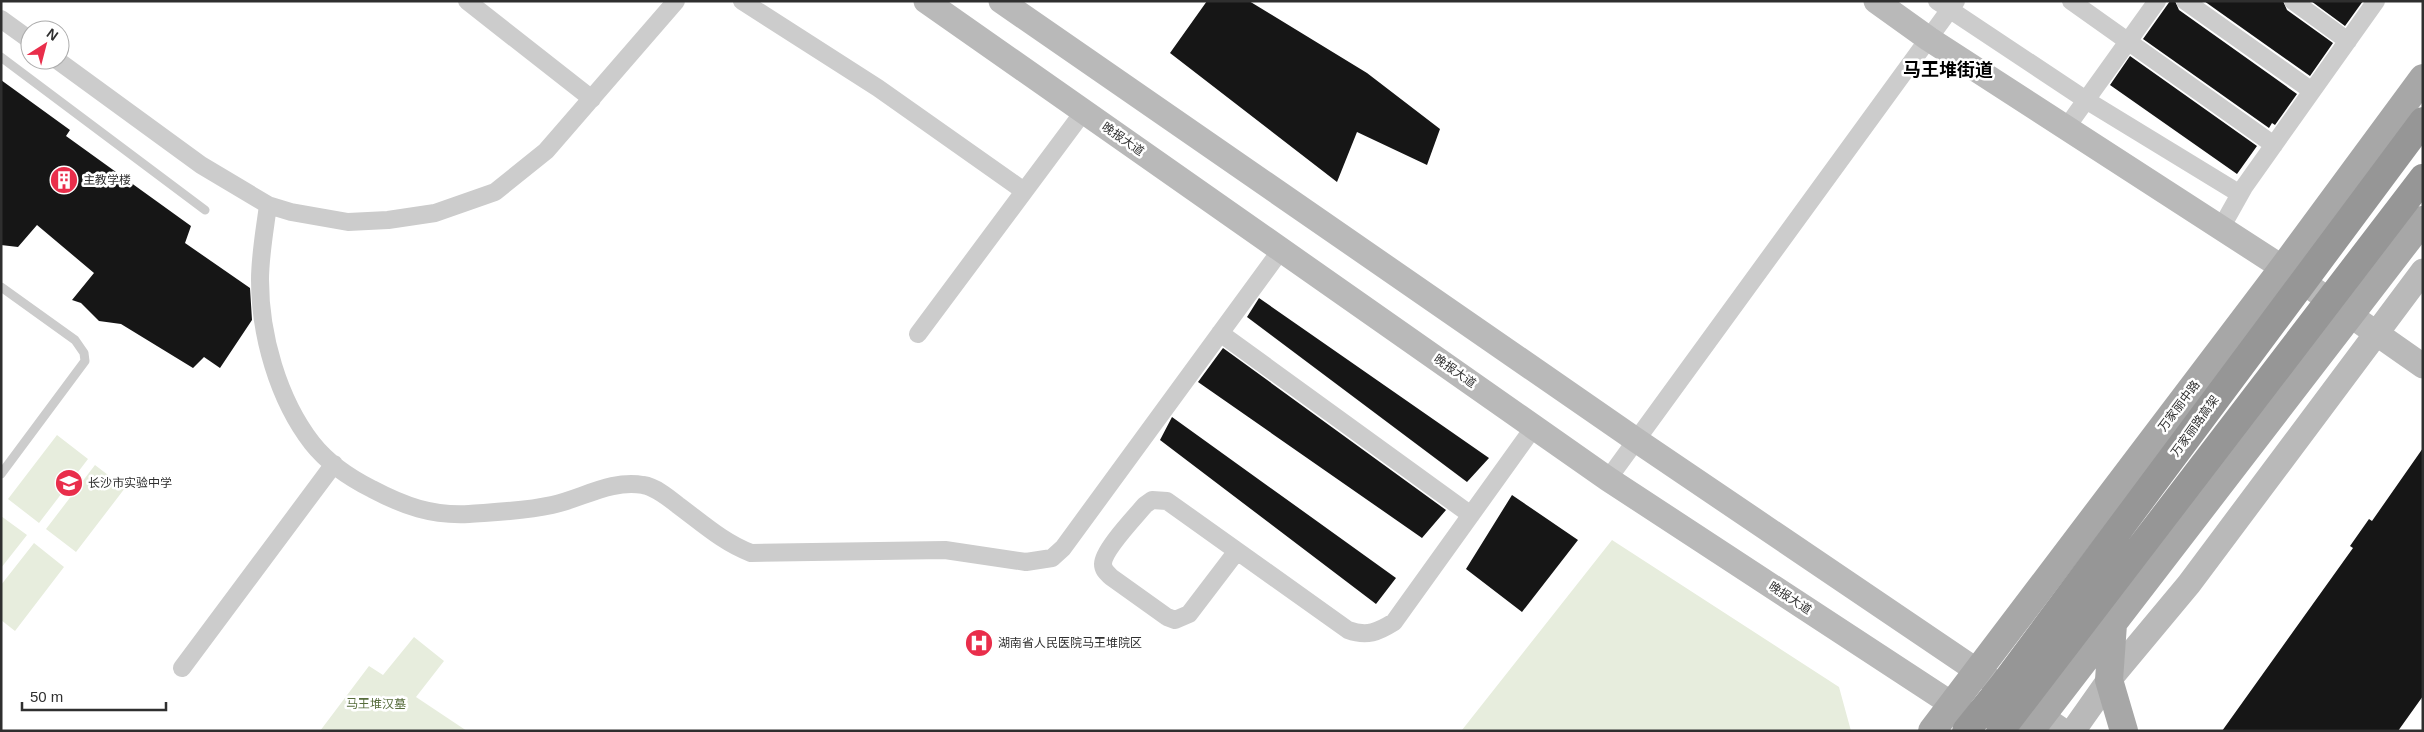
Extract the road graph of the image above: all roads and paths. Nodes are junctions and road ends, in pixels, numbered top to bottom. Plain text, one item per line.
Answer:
1 (467, 1) edge
2 (676, 1) edge
3 (742, 1) edge
4 (926, 1) edge
5 (1001, 1) edge
6 (1876, 1) edge
7 (2071, 1) edge
8 (2157, 1) edge
9 (2185, 1) edge
10 (2292, 1) edge
11 (2376, 1) edge
12 (1948, 4) edge
13 (1, 19) edge
14 (20, 33) edge
15 (1929, 39) junction
16 (2348, 40) junction
17 (2128, 42) junction
18 (1, 57) edge
19 (70, 69) edge
20 (2423, 78) edge
21 (2312, 91) junction
22 (592, 99) junction
23 (2086, 100) junction
24 (1084, 112) junction
25 (2423, 121) edge
26 (2066, 128) junction
27 (2274, 145) junction
28 (2423, 178) edge
29 (1024, 191) junction
30 (2240, 194) junction
31 (268, 205) junction
32 (205, 210) dead end
33 (2423, 220) edge
34 (2221, 228) junction
35 (1281, 250) junction
36 (2283, 268) junction
37 (2423, 271) edge
38 (1, 287) edge
39 (2351, 315) junction
40 (1220, 333) junction
41 (2376, 333) junction
42 (918, 334) dead end
43 (2423, 366) edge
44 (1534, 427) junction
45 (1636, 440) junction
46 (334, 464) junction
47 (1, 474) edge
48 (1608, 479) junction
49 (1471, 515) junction
50 (1237, 551) junction
51 (2113, 624) junction
52 (182, 668) dead end
53 (1978, 670) junction
54 (2109, 680) junction
55 (1953, 704) junction
56 (2045, 726) edge
57 (1932, 731) edge
58 (1966, 731) edge
59 (1990, 731) edge
60 (2000, 731) edge
61 (2073, 731) edge
62 (2124, 731) edge

1 - 22 street
2 - 22 street
3 - 29 street
4 - 24 main road, 晚报大道
5 - 45 main road
6 - 15 main road
7 - 17 street
8 - 17 street
9 - 21 street
10 - 16 street
11 - 16 street
12 - 15 street
12 - 23 street
13 - 14 street
15 - 26 main road
15 - 45 street
16 - 21 street
17 - 23 street
17 - 27 street
18 - 32 lane
19 - 31 street
20 - 36 main road, 万家丽中路
21 - 27 street
22 - 31 street
23 - 26 street
23 - 30 street
24 - 29 street
24 - 35 main road, 晚报大道
25 - 58 highway, 万家丽路高架, bridge
26 - 34 main road
27 - 30 street
28 - 60 highway, bridge
29 - 42 street
30 - 34 street
31 - 46 street
33 - 39 main road
34 - 36 main road
35 - 40 street
35 - 44 main road, 晚报大道
36 - 39 main road
36 - 53 main road, 万家丽中路
37 - 41 main road
38 - 47 lane
39 - 41 main road
39 - 51 main road
40 - 46 street
40 - 49 street
41 - 43 main road
41 - 54 main road
44 - 48 main road, 晚报大道
44 - 49 street
45 - 48 street
45 - 53 main road
46 - 52 street
48 - 55 main road, 晚报大道
49 - 50 street
50 - 50 street
51 - 54 main road
51 - 56 main road
53 - 55 main road, 万家丽中路
53 - 56 main road
54 - 61 main road
54 - 62 main road
55 - 57 main road, 万家丽中路
55 - 59 main road, 晚报大道

